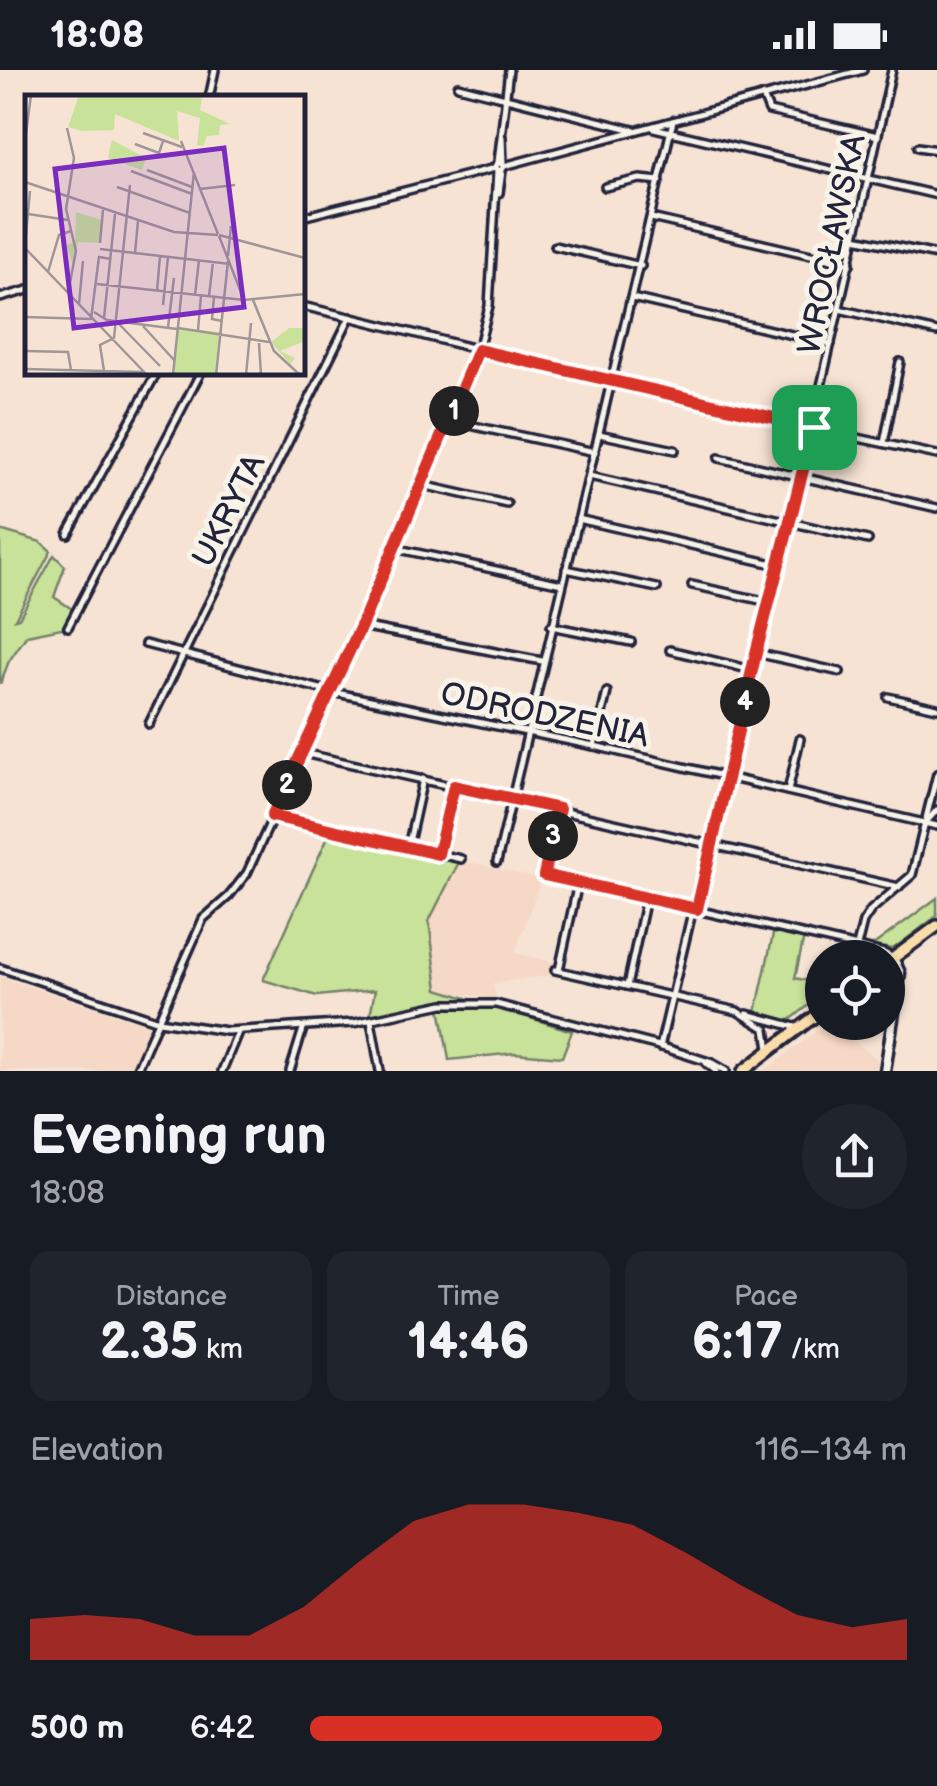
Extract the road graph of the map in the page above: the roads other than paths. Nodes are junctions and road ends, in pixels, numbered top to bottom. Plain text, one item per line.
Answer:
1 (215, 70) edge
2 (509, 70) edge
3 (863, 70) edge
4 (892, 70) edge
5 (458, 86) dead end
6 (211, 95) edge
7 (762, 96) junction
8 (504, 99) junction
9 (674, 121) junction
10 (652, 126) junction
11 (637, 130) junction
12 (672, 134) junction
13 (878, 136) junction
14 (918, 147) dead end
15 (937, 150) edge
16 (500, 167) junction
17 (868, 180) junction
18 (660, 181) junction
19 (605, 188) dead end
20 (937, 195) edge
21 (305, 216) edge
22 (652, 218) junction
23 (855, 238) junction
24 (555, 246) dead end
25 (937, 255) edge
26 (850, 264) junction
27 (641, 266) junction
28 (25, 291) edge
29 (0, 298) edge
30 (632, 298) junction
31 (305, 307) edge
32 (840, 310) junction
33 (350, 317) junction
34 (937, 332) edge
35 (832, 344) junction
36 (478, 350) junction
37 (900, 362) dead end
38 (154, 375) edge
39 (199, 375) edge
40 (612, 383) junction
41 (450, 420) junction
42 (814, 427) junction
43 (600, 434) junction
44 (884, 443) junction
45 (675, 450) dead end
46 (595, 452) junction
47 (937, 455) edge
48 (719, 458) dead end
49 (589, 476) junction
50 (801, 476) junction
51 (422, 486) junction
52 (507, 504) dead end
53 (937, 508) edge
54 (578, 520) junction
55 (790, 520) junction
56 (68, 534) dead end
57 (868, 540) dead end
58 (394, 548) junction
59 (778, 566) junction
60 (566, 569) junction
61 (562, 584) junction
62 (692, 585) dead end
63 (657, 588) dead end
64 (769, 602) junction
65 (68, 626) dead end
66 (361, 626) junction
67 (551, 626) junction
68 (631, 642) dead end
69 (144, 644) dead end
70 (670, 650) dead end
71 (756, 653) junction
72 (182, 654) junction
73 (542, 661) junction
74 (752, 670) junction
75 (840, 672) dead end
76 (332, 692) junction
77 (607, 692) dead end
78 (888, 698) dead end
79 (937, 708) edge
80 (149, 724) dead end
81 (526, 731) junction
82 (800, 739) dead end
83 (594, 746) junction
84 (302, 752) junction
85 (937, 774) edge
86 (726, 777) junction
87 (422, 779) junction
88 (454, 786) junction
89 (788, 792) junction
90 (511, 798) junction
91 (559, 809) junction
92 (937, 810) edge
93 (272, 816) junction
94 (924, 824) junction
95 (937, 826) edge
96 (713, 843) junction
97 (408, 847) junction
98 (438, 854) junction
99 (461, 859) dead end
100 (497, 862) dead end
101 (578, 883) junction
102 (900, 887) junction
103 (646, 898) junction
104 (695, 909) junction
105 (937, 926) edge
106 (831, 940) edge
107 (858, 940) edge
108 (905, 949) edge
109 (0, 968) edge
110 (626, 986) junction
111 (674, 996) junction
112 (744, 1014) junction
113 (159, 1021) junction
114 (371, 1021) junction
115 (805, 1024) edge
116 (800, 1028) junction
117 (302, 1029) junction
118 (238, 1032) junction
119 (889, 1040) edge
120 (660, 1046) junction
121 (768, 1052) junction
122 (700, 1059) junction
123 (713, 1069) edge
124 (726, 1070) edge
125 (136, 1071) edge
126 (222, 1071) edge
127 (290, 1071) edge
128 (380, 1071) edge
129 (743, 1071) edge
130 (884, 1071) edge

1 - 6 street
2 - 8 street
3 - 7 street
4 - 13 street, WROCŁAWSKA
5 - 8 street
7 - 9 street
7 - 13 street
8 - 11 street
8 - 16 street
9 - 10 street
9 - 12 street
10 - 11 street
10 - 12 street
11 - 16 street
12 - 17 street
12 - 18 street
13 - 17 street, WROCŁAWSKA
14 - 15 street
16 - 21 street
16 - 36 street
17 - 20 street
17 - 23 street, WROCŁAWSKA
18 - 19 street
18 - 22 street
22 - 26 street
22 - 27 street
23 - 25 street
23 - 26 street, WROCŁAWSKA
24 - 27 street
26 - 32 street, WROCŁAWSKA
27 - 30 street
28 - 29 street
30 - 35 street
30 - 40 street
31 - 33 street
32 - 34 street
32 - 35 street, WROCŁAWSKA
33 - 36 street
33 - 72 street, UKRYTA
35 - 42 street, WROCŁAWSKA
36 - 40 street
36 - 41 street
37 - 44 street
38 - 56 street
39 - 65 street
40 - 42 street
40 - 43 street
41 - 46 street
41 - 51 street
42 - 44 street
42 - 50 street, WROCŁAWSKA
43 - 45 street
43 - 46 street
44 - 47 street
46 - 49 street
48 - 50 street
49 - 54 street
49 - 55 street
50 - 53 street
50 - 55 street, WROCŁAWSKA
51 - 52 street
51 - 58 street
54 - 59 street
54 - 60 street
55 - 57 street
55 - 59 street, WROCŁAWSKA
58 - 61 street
58 - 66 street
59 - 64 street, WROCŁAWSKA
60 - 61 street
60 - 63 street
61 - 67 street
62 - 64 street
64 - 71 street, WROCŁAWSKA
66 - 73 street
66 - 76 street
67 - 68 street
67 - 73 street
69 - 72 street, ODRODZENIA
70 - 74 street
71 - 74 street, WROCŁAWSKA
71 - 75 street
72 - 76 street, ODRODZENIA
72 - 80 street, UKRYTA
73 - 81 street
74 - 86 street, WROCŁAWSKA
76 - 81 street, ODRODZENIA
76 - 84 street
77 - 83 street
78 - 79 street
81 - 83 street, ODRODZENIA
81 - 90 street
82 - 89 street
83 - 86 street, ODRODZENIA
84 - 87 street
84 - 93 street
85 - 94 street
86 - 89 street, ODRODZENIA
86 - 96 street, WROCŁAWSKA
87 - 88 street
87 - 97 street
88 - 90 street
88 - 98 street
89 - 94 street, ODRODZENIA
90 - 91 street
90 - 100 street
91 - 96 street
91 - 101 street
92 - 94 street
93 - 97 street
93 - 113 street
94 - 95 street, ODRODZENIA
94 - 102 street
96 - 102 street
96 - 104 street, WROCŁAWSKA
97 - 98 street
98 - 99 street
101 - 103 street
101 - 110 street
102 - 107 street
103 - 104 street
103 - 110 street
104 - 106 street
104 - 111 street, WROCŁAWSKA
105 - 108 main road
109 - 113 street
110 - 111 street
111 - 112 street
111 - 120 street, WROCŁAWSKA
112 - 116 street
112 - 121 street
113 - 118 street
113 - 125 street
114 - 117 street
114 - 120 street
114 - 128 street
115 - 116 main road
116 - 121 main road
117 - 118 street
117 - 127 street
118 - 126 street
119 - 130 street
120 - 122 street
121 - 129 main road
122 - 123 street
122 - 124 street

